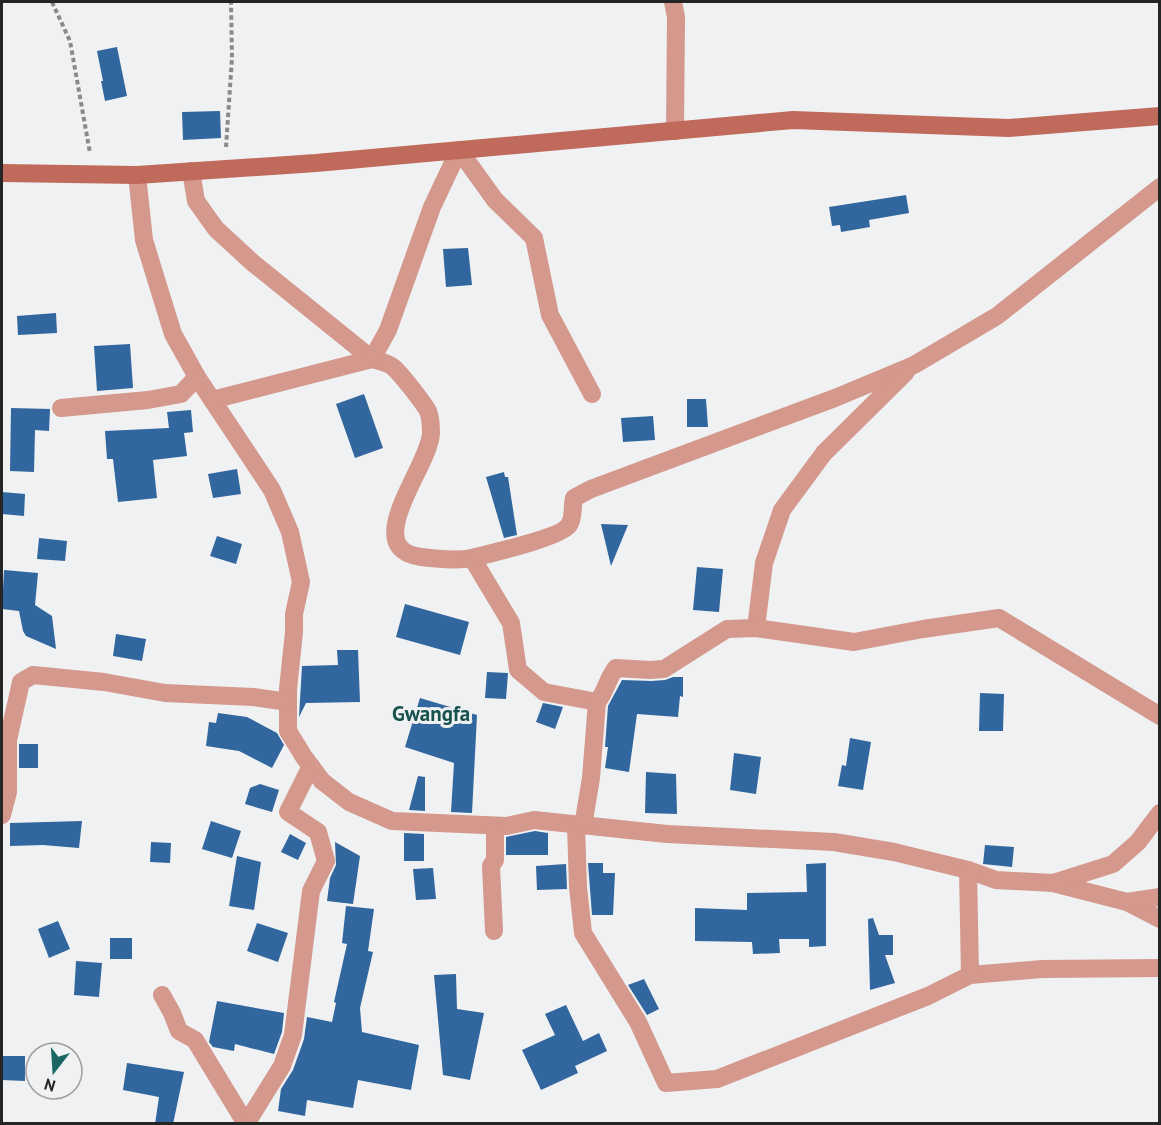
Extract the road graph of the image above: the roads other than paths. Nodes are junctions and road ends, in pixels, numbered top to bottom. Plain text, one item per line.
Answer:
1 (673, 2) edge
2 (1160, 116) edge
3 (675, 131) junction
4 (459, 150) junction
5 (191, 171) junction
6 (2, 173) edge
7 (137, 175) junction
8 (1160, 187) edge
9 (372, 359) junction
10 (914, 365) junction
11 (197, 377) junction
12 (592, 394) dead end
13 (212, 400) junction
14 (61, 408) dead end
15 (472, 558) junction
16 (756, 628) junction
17 (288, 702) junction
18 (597, 702) junction
19 (1160, 716) edge
20 (311, 766) junction
21 (1160, 813) edge
22 (2, 815) edge
23 (495, 826) junction
24 (580, 826) junction
25 (968, 870) junction
26 (1053, 883) junction
27 (1160, 897) edge
28 (1127, 902) junction
29 (1160, 919) edge
30 (494, 931) dead end
31 (1160, 968) edge
32 (970, 975) junction
33 (162, 995) dead end
34 (246, 1124) edge

1 - 3 street
2 - 3 street
3 - 4 street
4 - 5 street
4 - 9 street
4 - 12 street
5 - 7 street
5 - 9 street
6 - 7 street
7 - 11 street
8 - 10 street
9 - 13 street
9 - 15 street
10 - 15 street
10 - 16 street
11 - 13 street
11 - 14 street
13 - 17 street
15 - 18 street
16 - 18 street
16 - 19 street
17 - 20 street
17 - 22 street
18 - 24 street
20 - 23 street
20 - 34 street
21 - 26 street
23 - 24 street
23 - 30 street
24 - 25 street
24 - 32 street
25 - 26 street
25 - 32 street
26 - 28 street
27 - 28 street
28 - 29 street
31 - 32 street
33 - 34 street

